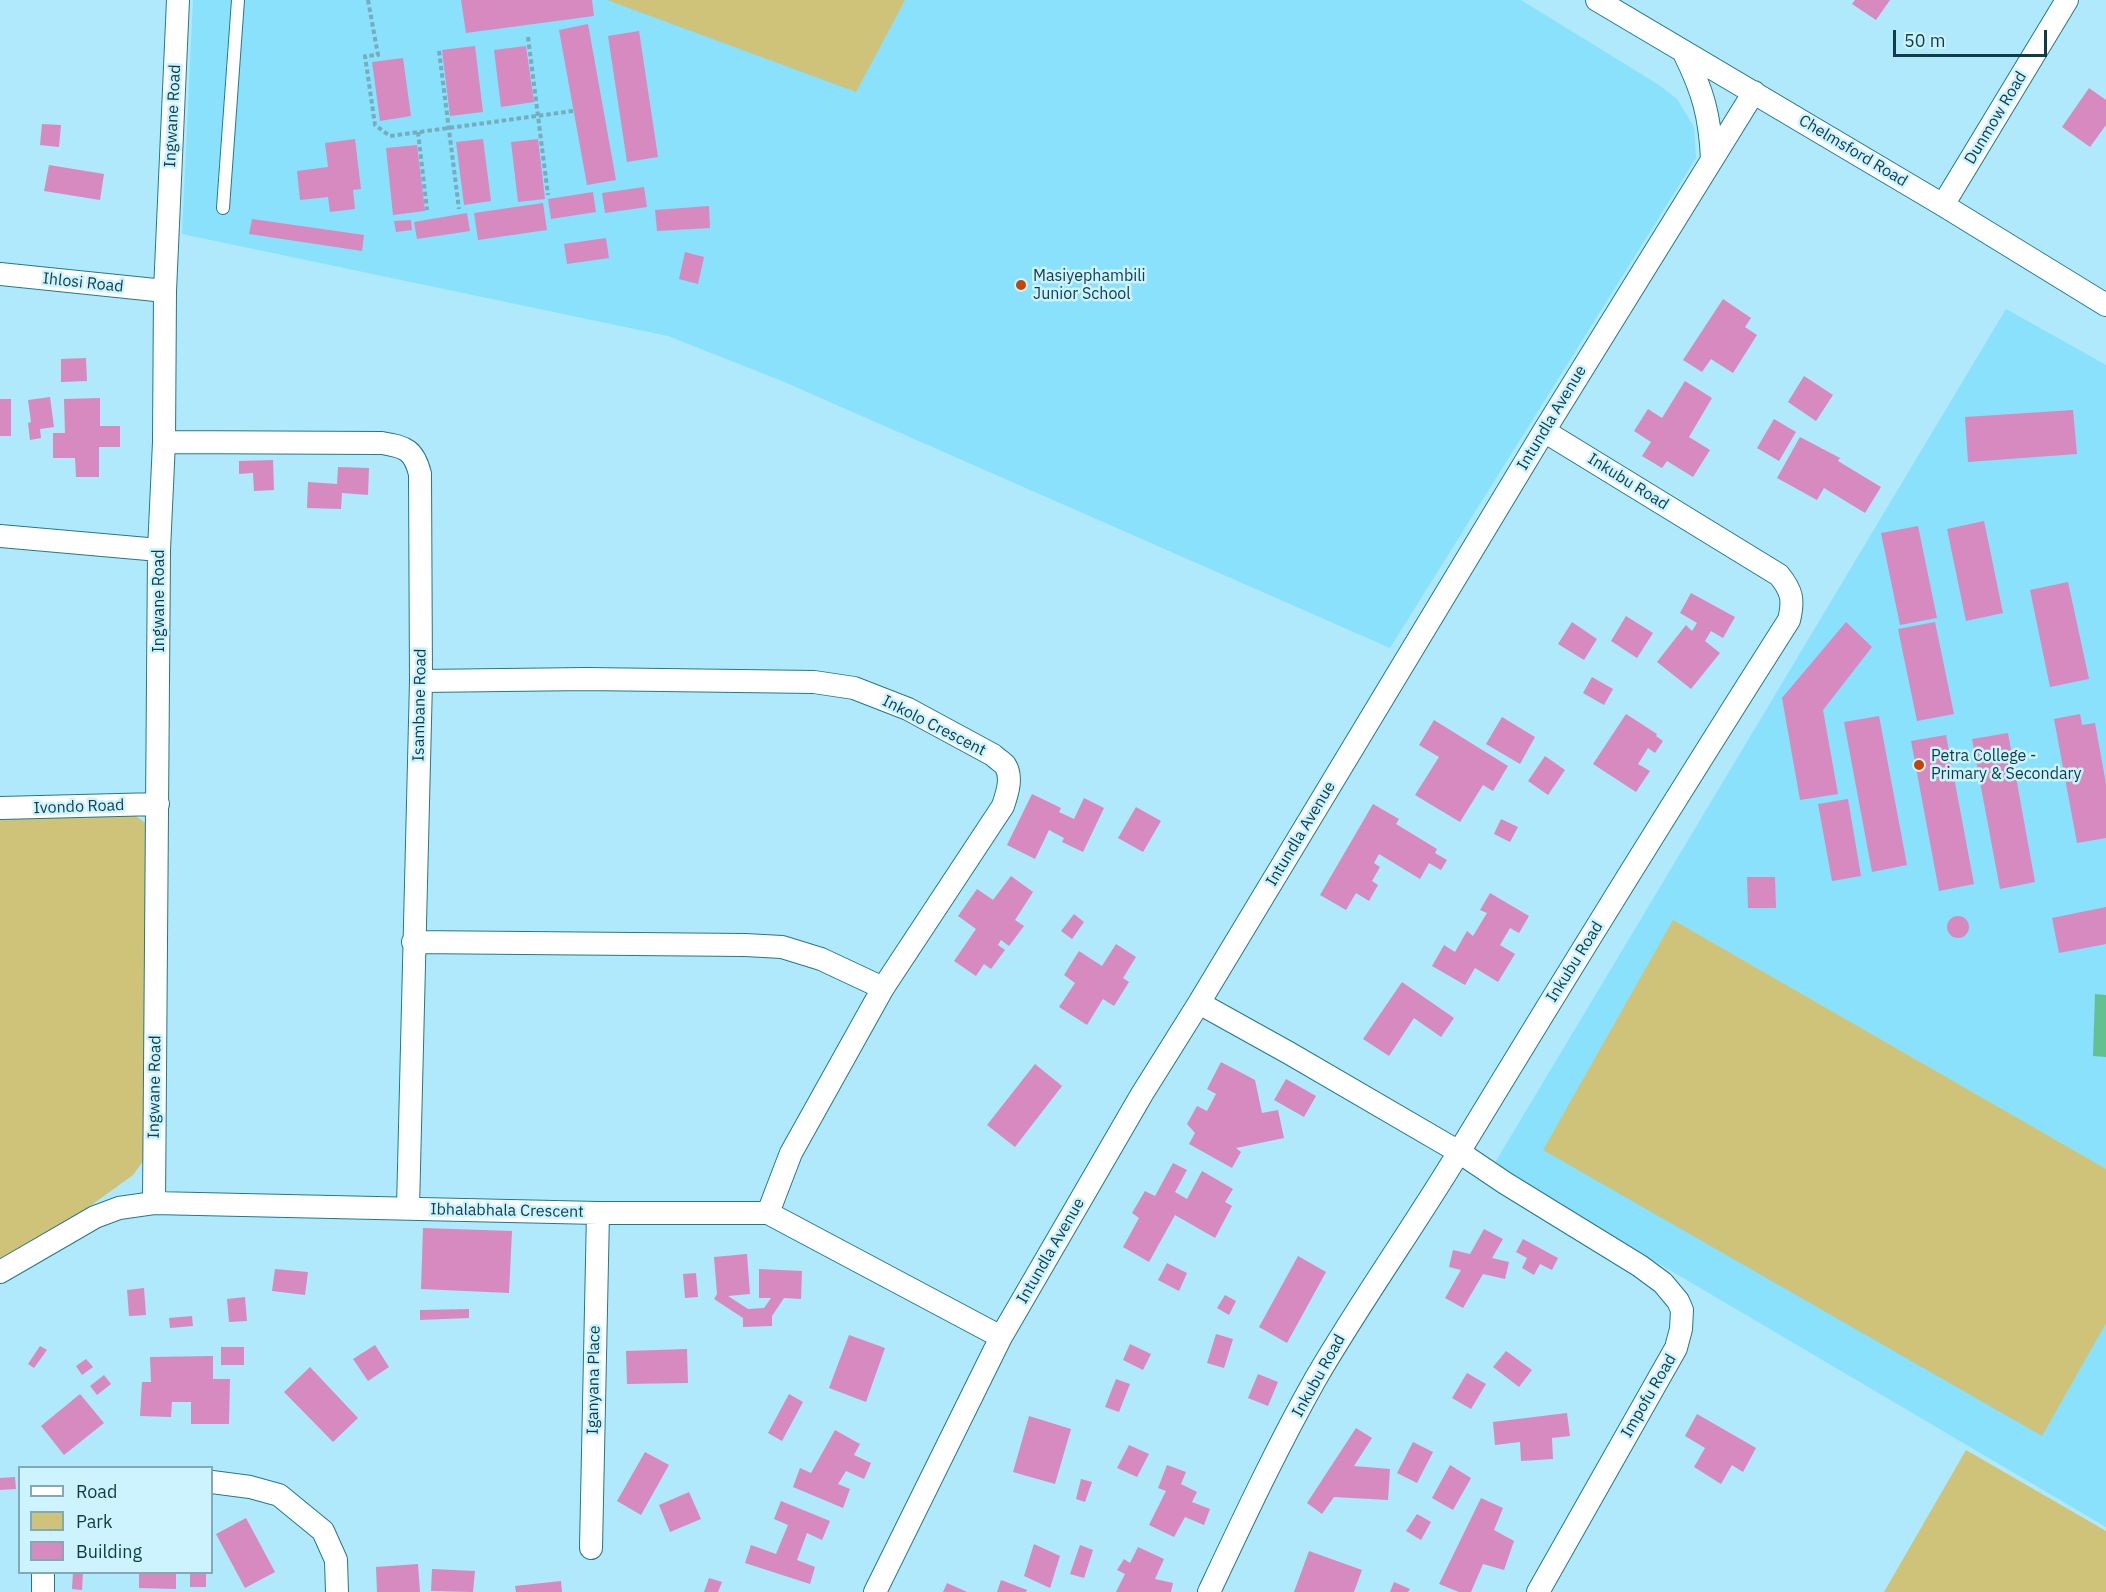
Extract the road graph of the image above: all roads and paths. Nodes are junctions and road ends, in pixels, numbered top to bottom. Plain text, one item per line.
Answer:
1 (178, 0) edge
2 (238, 0) edge
3 (368, 0) edge
4 (1597, 0) edge
5 (2067, 0) edge
6 (528, 37) dead end
7 (439, 51) dead end
8 (1684, 53) junction
9 (1754, 92) junction
10 (573, 111) dead end
11 (538, 116) junction
12 (449, 128) junction
13 (418, 132) junction
14 (1712, 159) junction
15 (548, 195) dead end
16 (1942, 204) junction
17 (223, 208) dead end
18 (459, 209) dead end
19 (427, 210) dead end
20 (0, 274) edge
21 (165, 291) junction
22 (2106, 305) edge
23 (1544, 431) junction
24 (164, 442) junction
25 (0, 536) edge
26 (159, 550) junction
27 (421, 681) junction
28 (158, 804) junction
29 (0, 808) edge
30 (413, 942) junction
31 (883, 988) junction
32 (1199, 1003) junction
33 (1459, 1152) junction
34 (154, 1203) junction
35 (408, 1209) junction
36 (768, 1212) junction
37 (598, 1213) junction
38 (0, 1272) edge
39 (1001, 1337) junction
40 (213, 1482) edge
41 (591, 1548) dead end
42 (43, 1574) edge
43 (43, 1592) edge
44 (337, 1592) edge
45 (875, 1592) edge
46 (1209, 1592) edge
47 (1538, 1592) edge

1 - 21 street, Ingwane Road
2 - 17 lane
3 - 13 path
4 - 8 street, Chelmsford Road
5 - 16 street, Dunmow Road
6 - 11 path
7 - 12 path
8 - 9 street, Chelmsford Road
8 - 14 street
9 - 14 street, Intundla Avenue
9 - 16 street, Chelmsford Road
10 - 11 path
11 - 12 path
11 - 15 path
12 - 13 path
12 - 18 path
13 - 19 path
14 - 23 street, Intundla Avenue
16 - 22 street, Chelmsford Road
20 - 21 street, Ihlosi Road
21 - 24 street, Ingwane Road
23 - 32 street, Intundla Avenue
23 - 33 street, Inkubu Road
24 - 26 street, Ingwane Road
24 - 27 street, Isambane Road
25 - 26 street
26 - 28 street, Ingwane Road
27 - 30 street, Isambane Road
27 - 31 street, Inkolo Crescent
28 - 29 street, Ivondo Road
28 - 34 street, Ingwane Road
30 - 31 street
30 - 35 street, Isambane Road
31 - 36 street, Inkolo Crescent
32 - 33 street, Impofu Road
32 - 39 street, Intundla Avenue
33 - 46 street, Inkubu Road
33 - 47 street, Impofu Road
34 - 35 street, Ibhalabhala Crescent
34 - 38 street, Ibhalabhala Crescent
35 - 37 street, Ibhalabhala Crescent
36 - 37 street, Ibhalabhala Crescent
36 - 39 street, Ibhalabhala Crescent
37 - 41 street, Iganyana Place
39 - 45 street, Intundla Avenue
40 - 44 street
42 - 43 street

